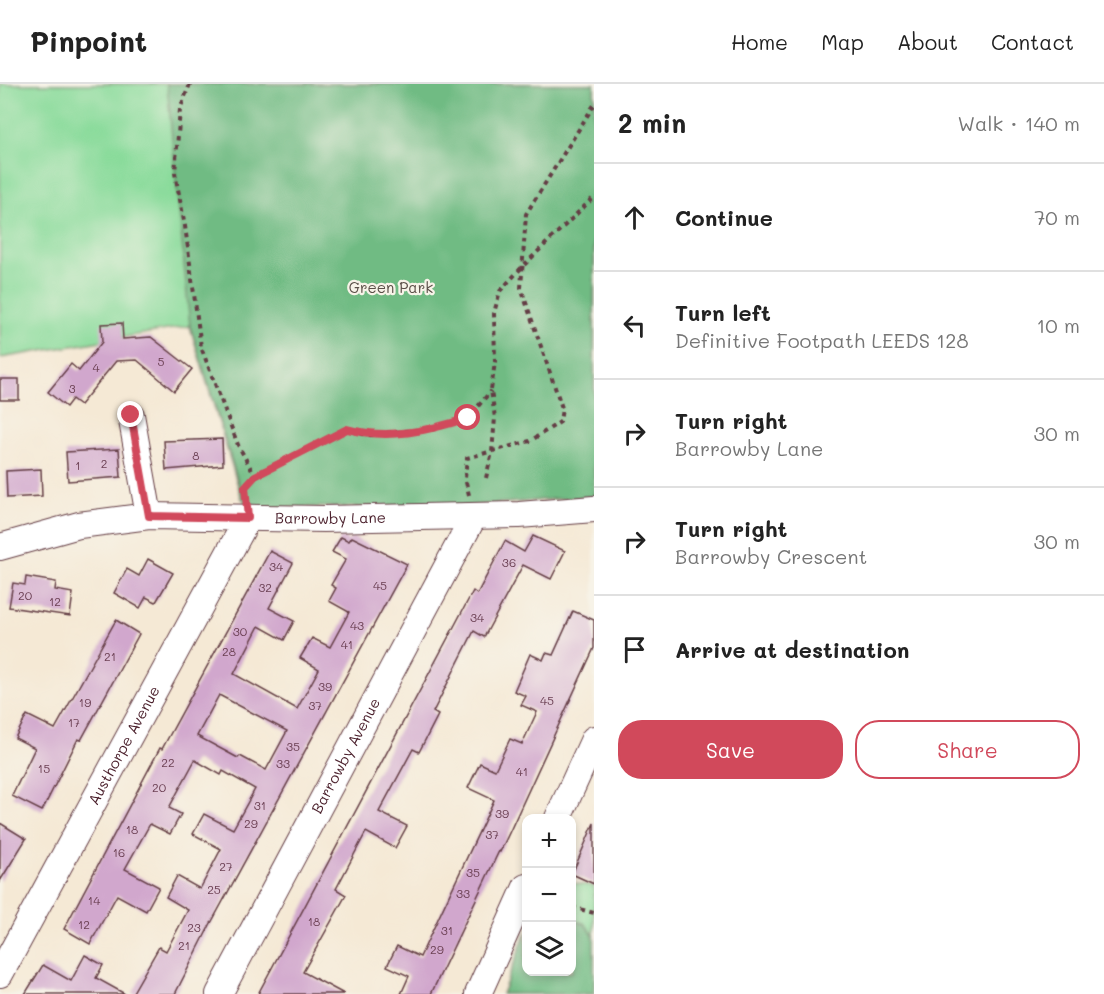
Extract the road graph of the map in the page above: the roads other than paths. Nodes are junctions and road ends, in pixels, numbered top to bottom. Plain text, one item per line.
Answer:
1 (131, 415) dead end
2 (594, 509) edge
3 (149, 516) junction
4 (474, 516) junction
5 (248, 518) junction
6 (0, 547) edge
7 (594, 739) edge
8 (560, 814) edge
9 (522, 896) edge
10 (0, 974) edge
11 (219, 994) edge
12 (477, 994) edge

1 - 3 street
2 - 4 street, Barrowby Lane
3 - 5 street, Barrowby Lane
3 - 6 street, Barrowby Lane
4 - 5 street, Barrowby Lane
4 - 11 street, Barrowby Avenue
5 - 10 street, Austhorpe Avenue
7 - 8 street
9 - 12 street

